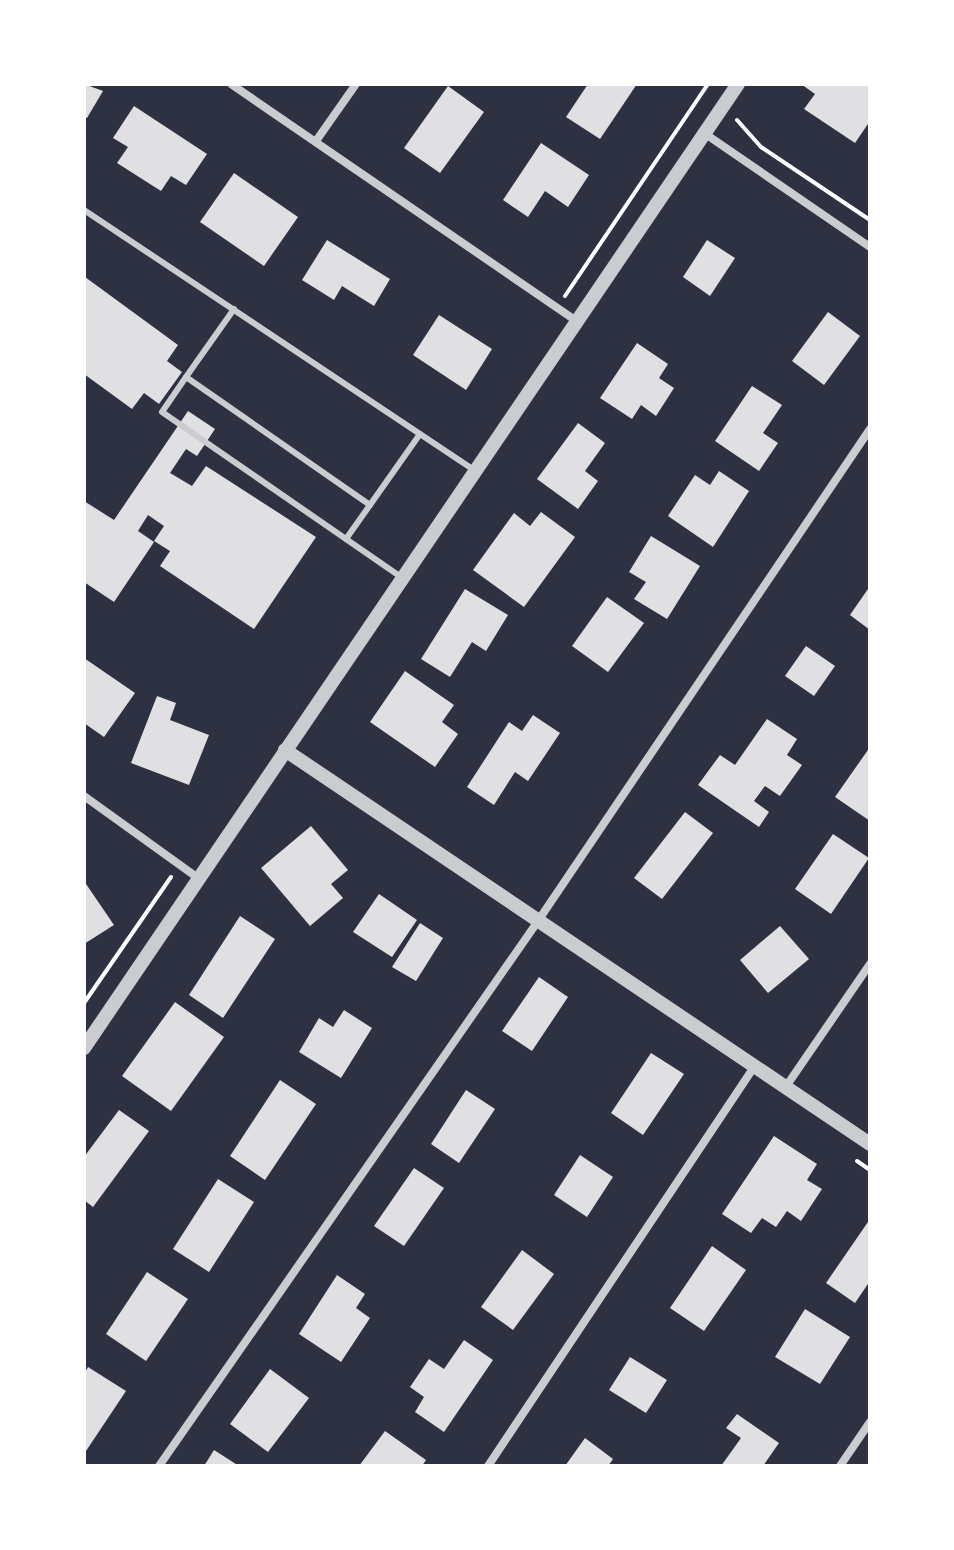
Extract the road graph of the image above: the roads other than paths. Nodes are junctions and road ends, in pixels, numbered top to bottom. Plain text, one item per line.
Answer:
1 (231, 84) edge
2 (356, 84) edge
3 (738, 84) edge
4 (704, 133) junction
5 (316, 141) junction
6 (84, 210) edge
7 (870, 247) edge
8 (234, 309) junction
9 (575, 320) junction
10 (186, 377) junction
11 (870, 429) edge
12 (420, 434) junction
13 (474, 470) junction
14 (370, 505) junction
15 (346, 539) junction
16 (402, 577) junction
17 (285, 750) junction
18 (84, 796) edge
19 (198, 878) junction
20 (538, 921) junction
21 (870, 964) edge
22 (84, 1048) edge
23 (754, 1067) junction
24 (785, 1088) junction
25 (870, 1144) edge
26 (870, 1422) edge
27 (159, 1466) edge
28 (488, 1466) edge
29 (840, 1466) edge

1 - 5 street
2 - 5 street
3 - 4 street
4 - 7 street
4 - 9 street
5 - 9 street
6 - 8 lane
8 - 10 lane
8 - 12 lane
9 - 13 street
10 - 14 lane
10 - 15 lane
11 - 20 street
12 - 13 lane
12 - 14 lane
13 - 16 street
14 - 15 lane
15 - 16 lane
16 - 17 street
17 - 19 street
17 - 20 street
18 - 19 street
19 - 22 street
20 - 23 street
20 - 27 street
21 - 24 street
23 - 24 street
23 - 28 street
24 - 25 street
26 - 29 street

